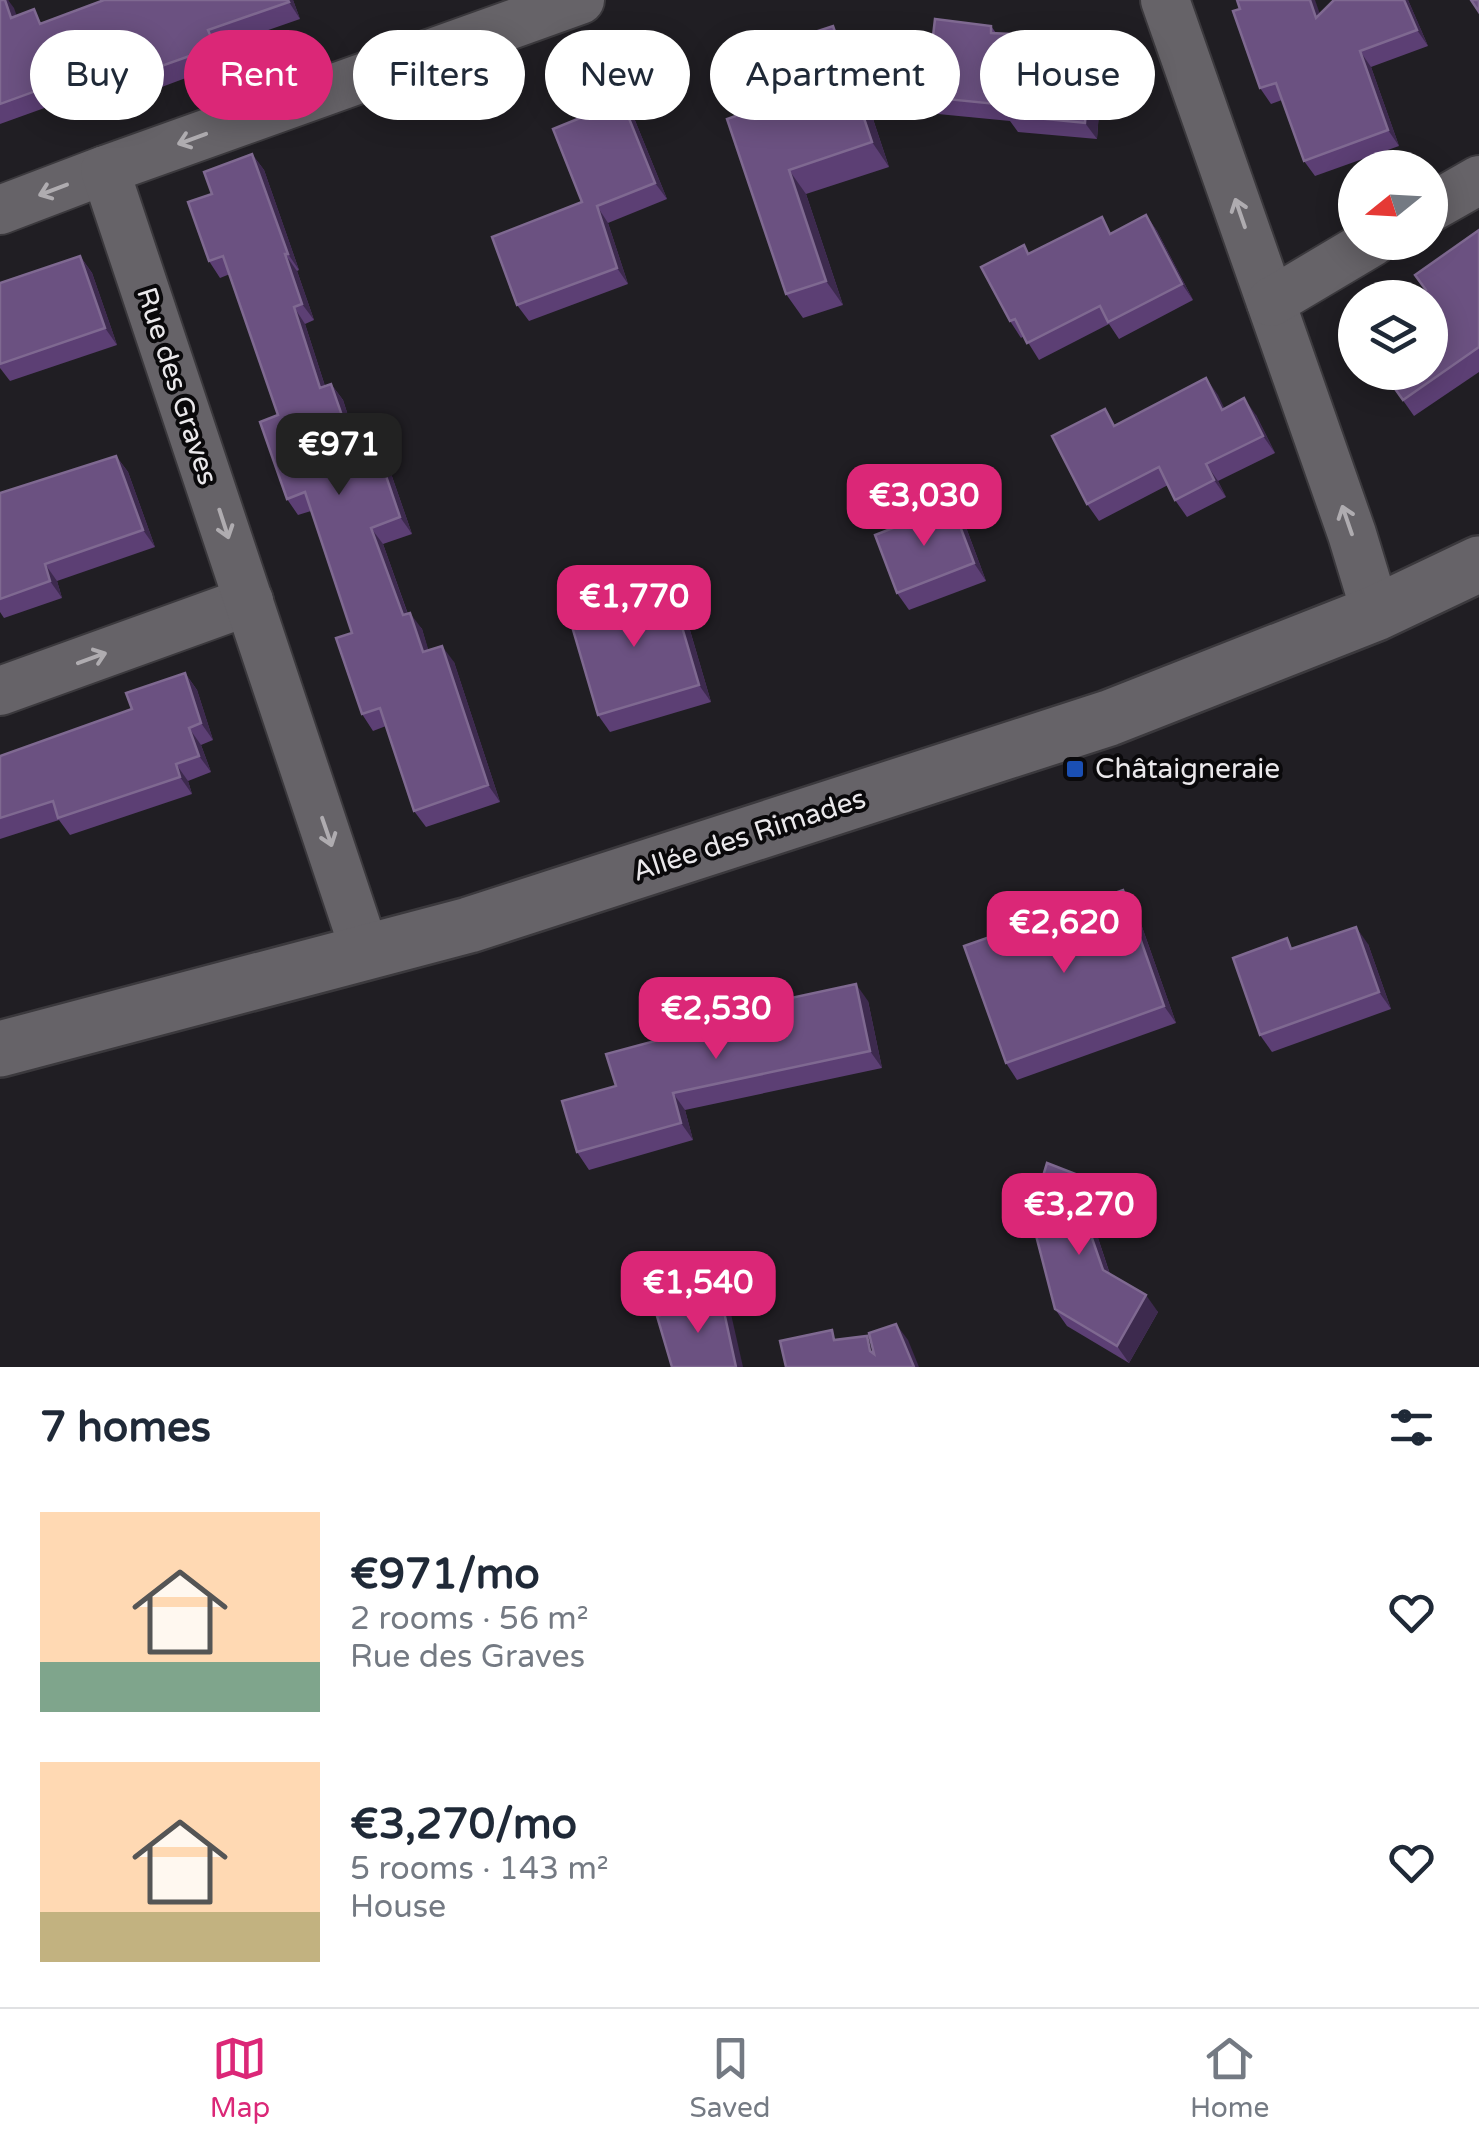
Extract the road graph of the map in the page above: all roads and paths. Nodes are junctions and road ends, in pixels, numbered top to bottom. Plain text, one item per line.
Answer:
1 (580, 0) edge
2 (1165, 0) edge
3 (106, 170) junction
4 (1479, 180) edge
5 (1448, 198) edge
6 (0, 210) edge
7 (1342, 260) edge
8 (1271, 302) junction
9 (1479, 564) edge
10 (250, 601) junction
11 (1376, 613) junction
12 (0, 691) edge
13 (366, 954) junction
14 (0, 1049) edge

1 -> 3 street
8 -> 2 street
3 -> 6 street
3 -> 10 street, Rue des Graves
4 - 5 street
7 - 8 street
11 -> 8 street
9 - 11 main road, Allée des Rimades
12 -> 10 street
10 -> 13 street, Rue des Graves
11 - 13 main road, Allée des Rimades
13 - 14 main road, Allée des Rimades

